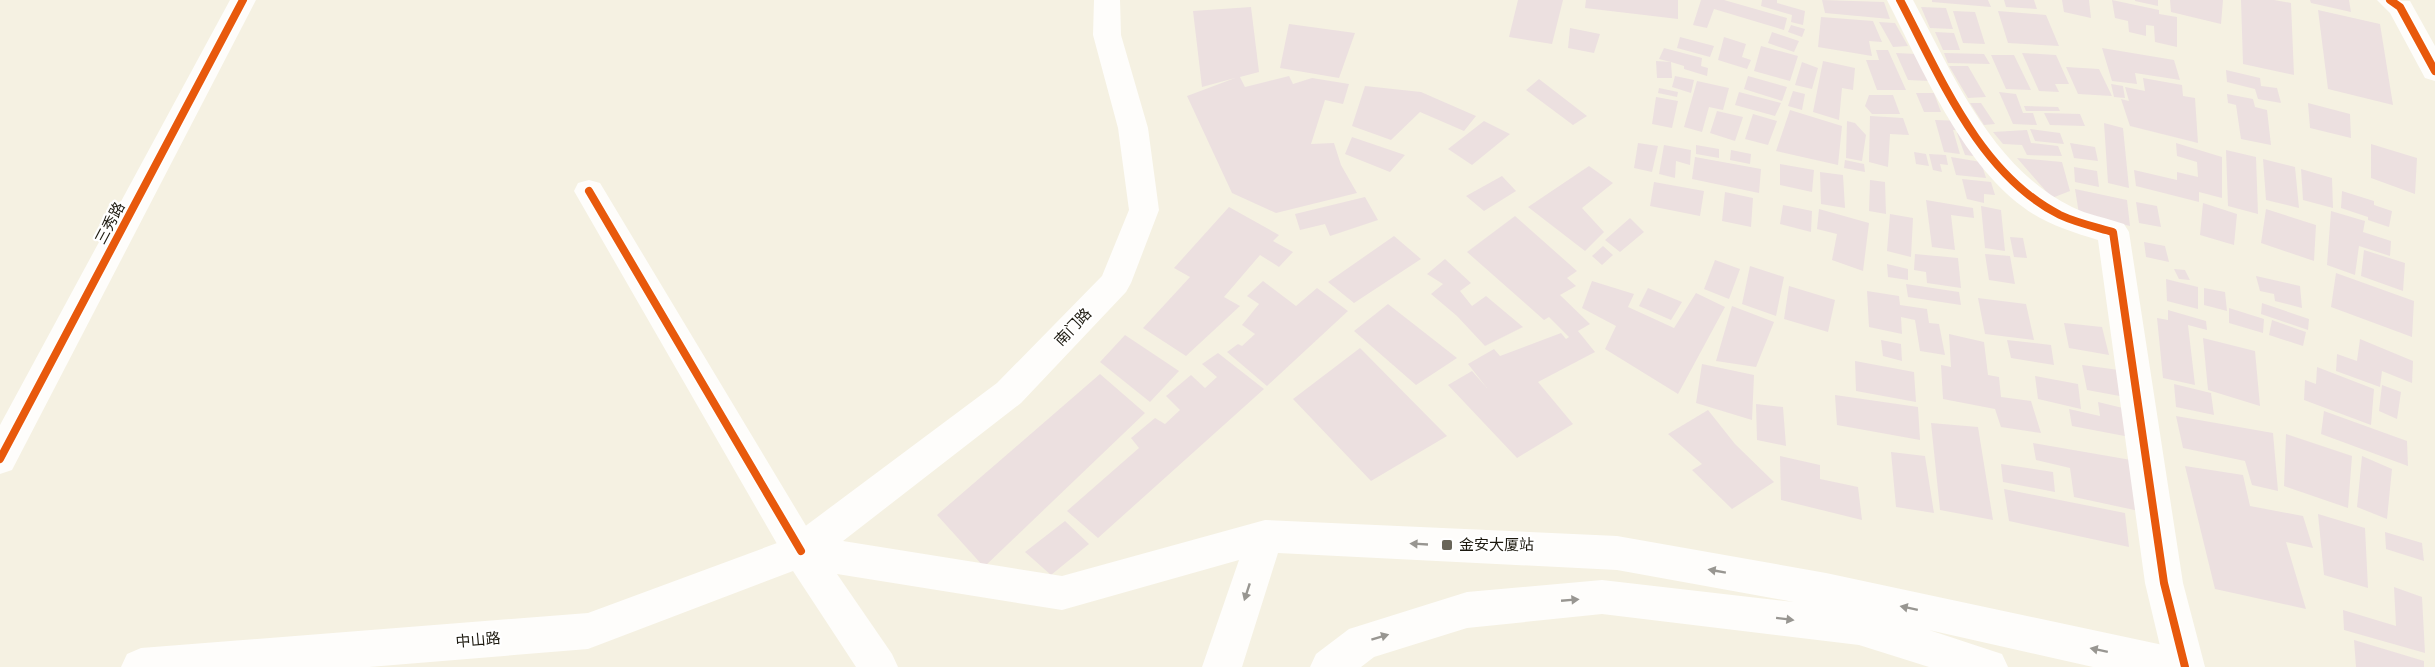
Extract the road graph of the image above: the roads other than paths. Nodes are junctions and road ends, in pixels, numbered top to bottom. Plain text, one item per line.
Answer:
1 (243, 0) edge
2 (1107, 0) edge
3 (1900, 0) edge
4 (2391, 0) edge
5 (2435, 71) edge
6 (589, 191) dead end
7 (0, 459) edge
8 (1266, 536) junction
9 (801, 551) junction
10 (141, 667) edge
11 (878, 667) edge
12 (1222, 667) edge
13 (1330, 667) edge
14 (1988, 667) edge
15 (2177, 667) edge
16 (2185, 667) edge

1 - 7 main road, 三秀路
2 - 9 main road, 南门路
3 - 16 main road
4 - 5 main road
6 - 9 main road
8 - 9 main road
8 -> 12 main road
15 -> 8 main road
9 - 10 main road, 中山路
9 - 11 main road
13 -> 14 main road

